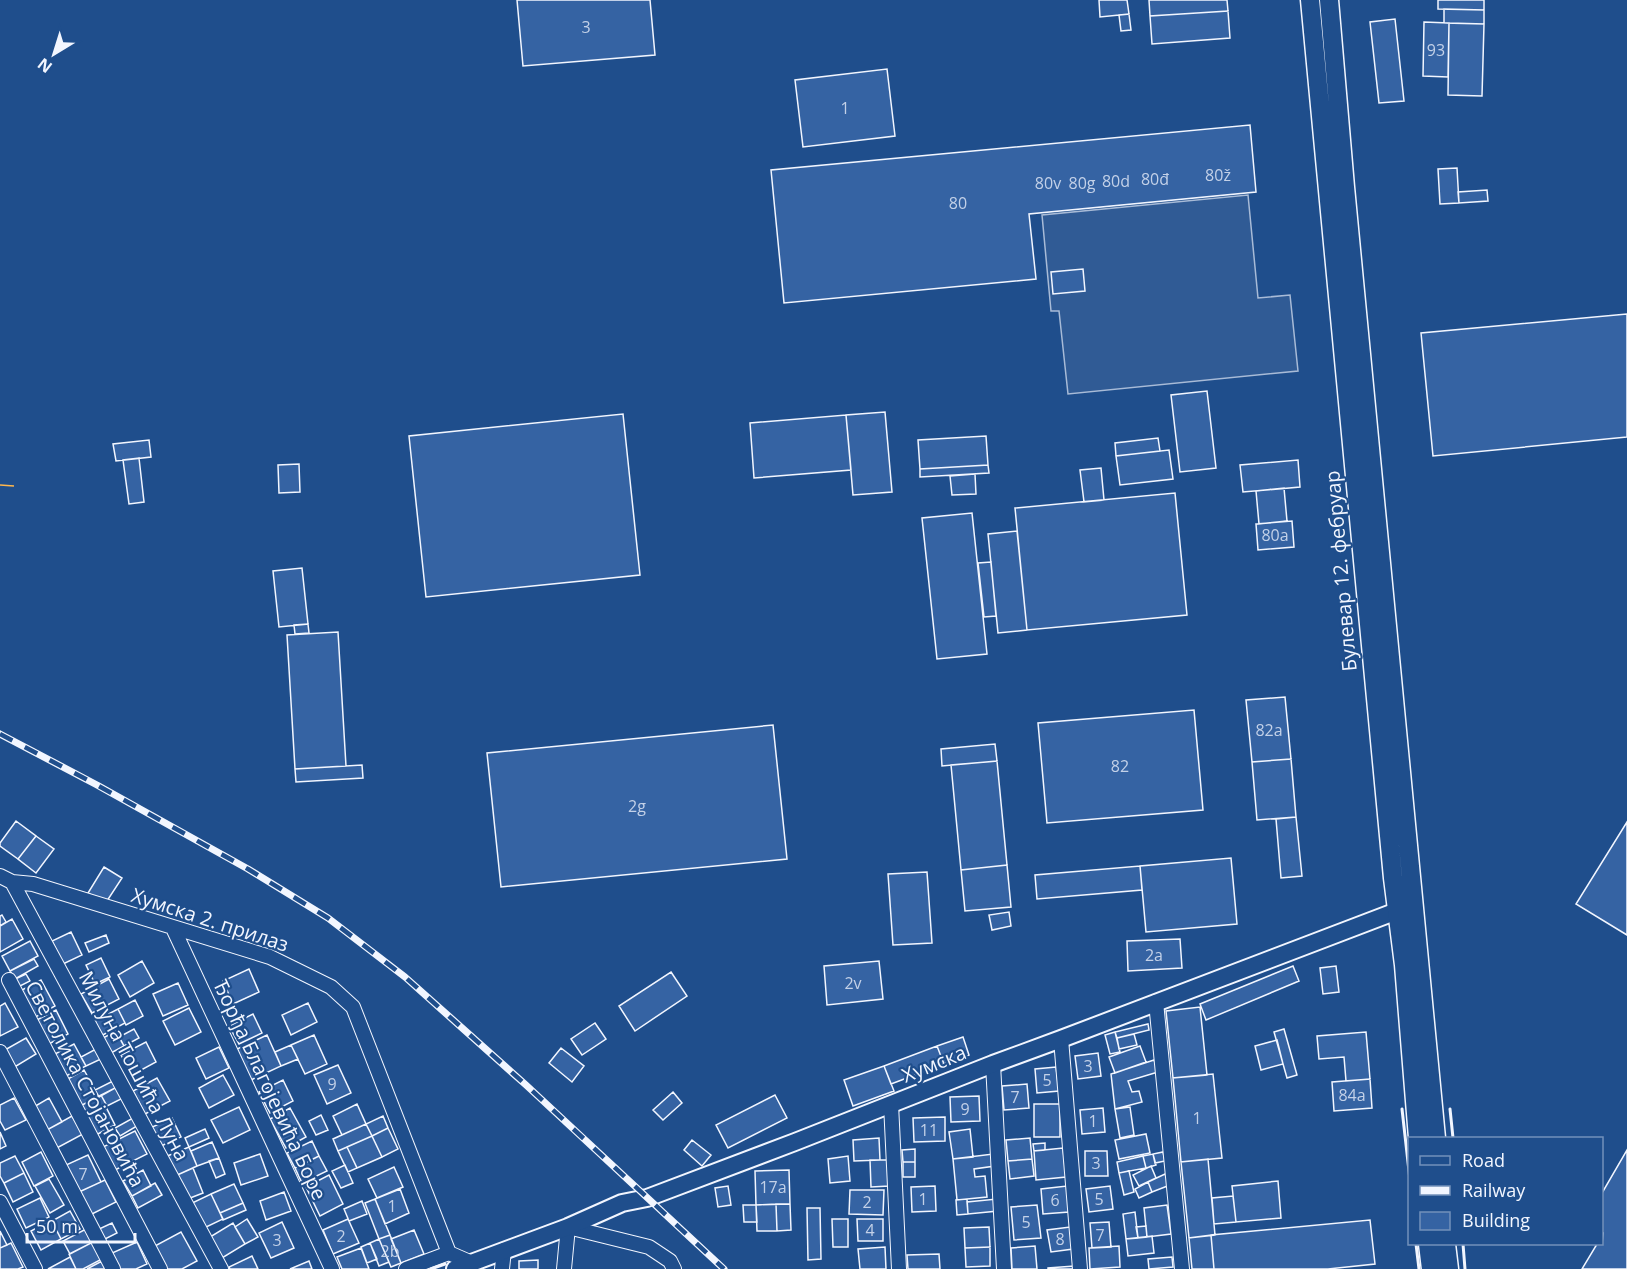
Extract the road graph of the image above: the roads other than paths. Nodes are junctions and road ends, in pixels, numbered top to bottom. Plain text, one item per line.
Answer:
1 (1310, 0) edge
2 (1329, 0) edge
3 (6, 879) edge
4 (1405, 907) junction
5 (173, 928) junction
6 (9, 980) dead end
7 (1156, 1002) junction
8 (1061, 1039) junction
9 (0, 1052) edge
10 (993, 1064) junction
11 (891, 1104) junction
12 (1418, 1137) edge
13 (1436, 1137) edge
14 (0, 1202) edge
15 (568, 1227) junction
16 (1428, 1245) edge
17 (1446, 1245) edge
18 (504, 1250) junction
19 (452, 1261) edge
20 (35, 1269) edge
21 (112, 1269) edge
22 (160, 1269) edge
23 (221, 1269) edge
24 (332, 1269) edge
25 (406, 1269) edge
26 (502, 1269) edge
27 (564, 1269) edge
28 (674, 1269) edge
29 (899, 1269) edge
30 (1004, 1269) edge
31 (1080, 1269) edge
32 (1182, 1269) edge
33 (1431, 1269) edge
34 (1449, 1269) edge

1 - 4 main road, Булевар 12. фебруар
2 - 4 main road, Булевар 12. фебруар
3 - 5 street, Хумска 2. прилаз
3 - 23 street, Милуна Тошића Луна
4 - 7 street, Хумска
4 - 12 main road, Булевар 12. фебруар
4 - 13 main road, Булевар 12. фебруар
5 - 19 street, Хумска 2. прилаз
5 - 24 street, Ђорђа Благојевића Боре
6 - 22 street, Светолика Стојановића
7 - 8 street, Хумска
7 - 32 street
8 - 10 street, Хумска
8 - 31 street
9 - 21 street
10 - 11 street, Хумска
10 - 30 street
11 - 15 street, Хумска
11 - 29 street
14 - 20 street
15 - 18 street, Хумска
15 - 27 street
15 - 28 street
16 - 33 main road
17 - 34 main road
18 - 19 street, Хумска
18 - 26 street
19 - 25 street, Хумска

